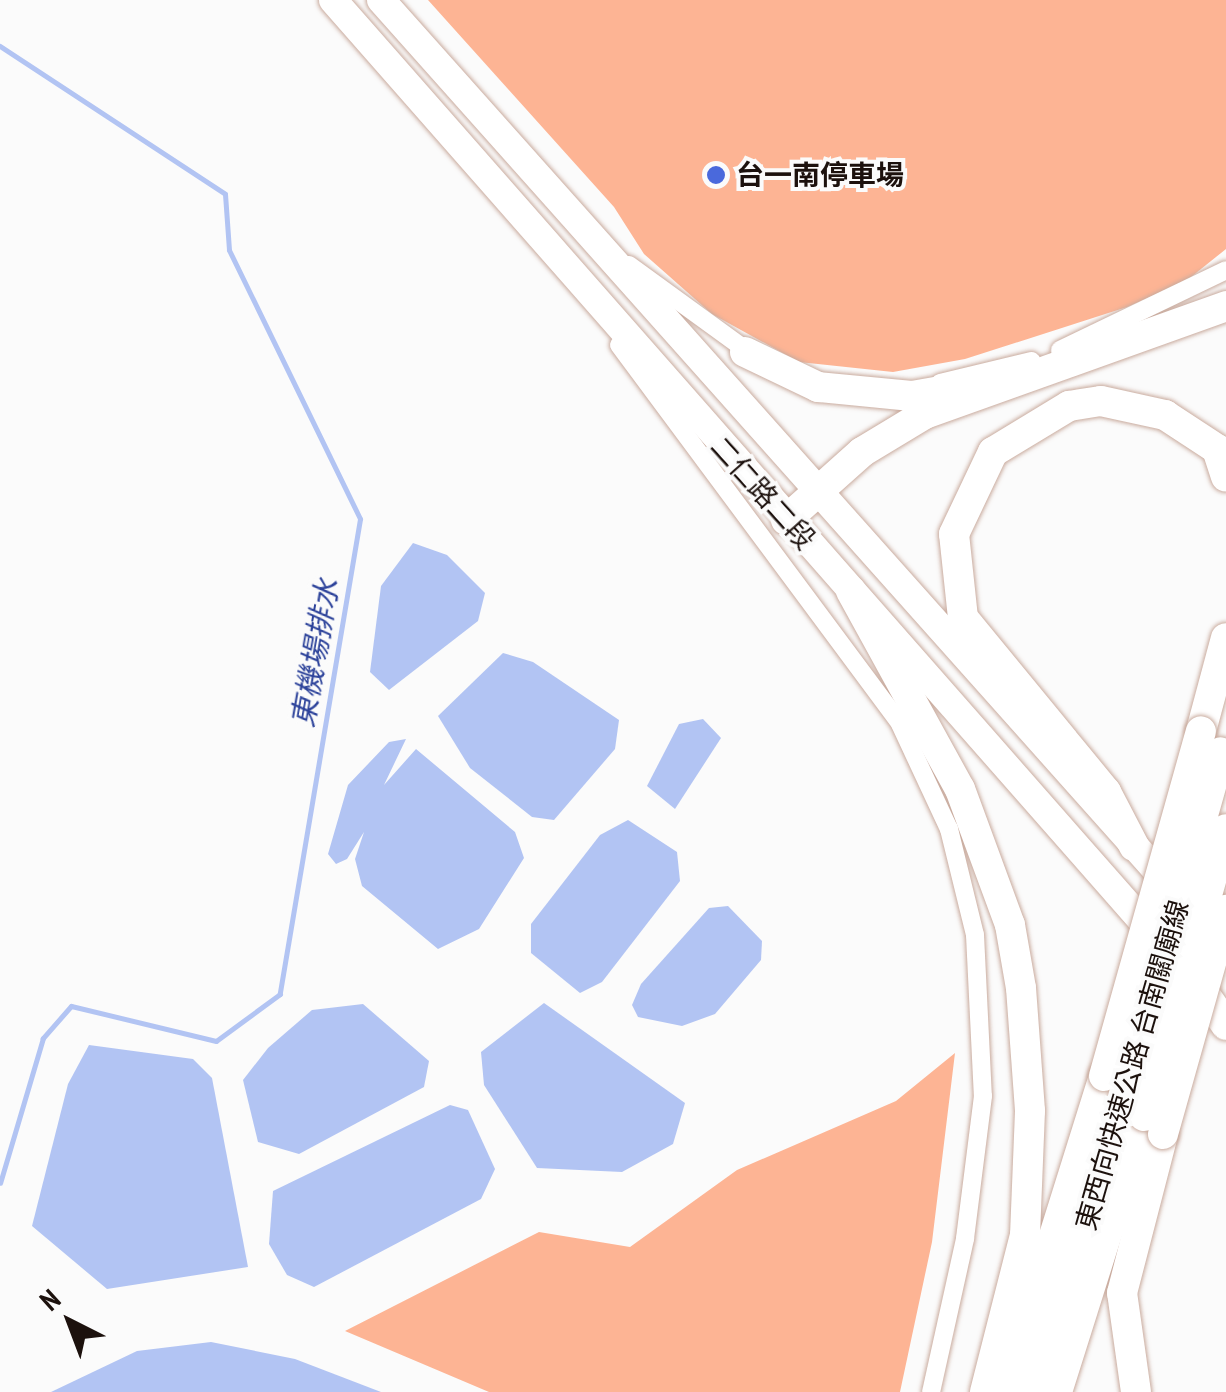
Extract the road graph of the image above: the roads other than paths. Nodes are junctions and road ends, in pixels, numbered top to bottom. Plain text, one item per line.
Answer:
1 (333, 0) edge
2 (380, 0) edge
3 (440, 119) junction
4 (581, 234) junction
5 (1226, 270) edge
6 (1226, 306) edge
7 (745, 352) junction
8 (1017, 378) junction
9 (1226, 476) edge
10 (814, 496) junction
11 (786, 520) junction
12 (851, 591) junction
13 (1226, 638) edge
14 (1216, 740) edge
15 (1226, 829) edge
16 (1134, 846) junction
17 (1226, 910) edge
18 (1226, 946) edge
19 (1197, 983) junction
20 (1226, 1011) edge
21 (1226, 1025) edge
22 (1134, 1106) junction
23 (931, 1392) edge
24 (985, 1392) edge
25 (1006, 1392) edge
26 (1031, 1392) edge
27 (1058, 1392) edge
28 (1136, 1392) edge

1 - 3 main road, 二仁路二段
2 - 4 main road, 二仁路二段
3 - 11 main road, 二仁路二段
3 - 23 street
4 - 7 street
4 - 10 main road, 二仁路二段
5 - 7 street
6 - 8 highway
7 - 8 highway
8 - 10 highway
9 - 16 highway
10 - 11 highway
10 - 16 main road, 二仁路二段
11 - 12 main road, 二仁路二段
12 - 19 main road, 二仁路二段
12 - 24 highway
13 - 14 highway, 東西向快速公路 台南關廟線
14 - 22 highway, 東西向快速公路 台南關廟線, bridge
15 - 22 highway, 東西向快速公路 台南關廟線, bridge
16 - 18 main road, 二仁路二段
17 - 22 highway, bridge
19 - 20 main road, 二仁路二段
19 - 21 highway
22 - 25 highway
22 - 26 highway, 東西向快速公路 台南關廟線
22 - 27 highway, 東西向快速公路 台南關廟線
22 - 28 highway

